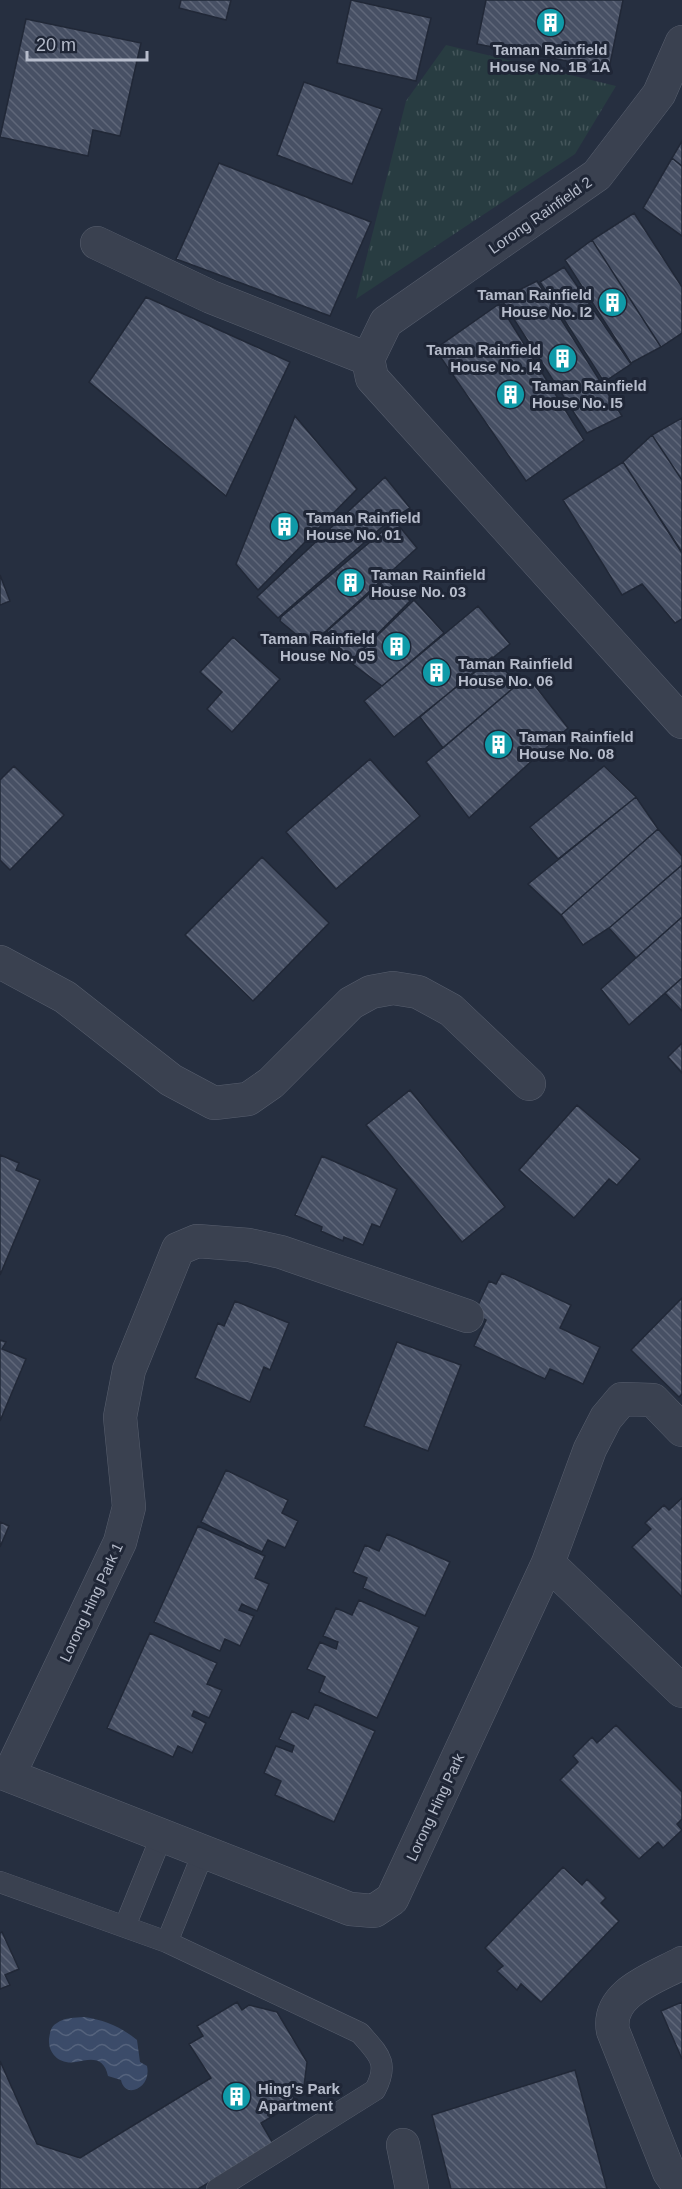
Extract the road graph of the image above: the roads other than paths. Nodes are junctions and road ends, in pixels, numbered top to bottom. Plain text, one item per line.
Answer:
1 (682, 42) edge
2 (97, 243) dead end
3 (368, 358) junction
4 (679, 712) edge
5 (0, 962) edge
6 (528, 1084) dead end
7 (467, 1316) dead end
8 (682, 1430) edge
9 (548, 1563) junction
10 (682, 1691) edge
11 (4, 1774) edge
12 (162, 1835) junction
13 (204, 1851) junction
14 (0, 1882) edge
15 (125, 1926) junction
16 (167, 1942) junction
17 (682, 1963) edge
18 (403, 2145) dead end
19 (682, 2186) edge
20 (218, 2189) edge
21 (412, 2189) edge

1 - 3 street, Lorong Rainfield 2
2 - 3 street
3 - 4 street
5 - 6 street
7 - 11 street, Lorong Hing Park 1
8 - 9 street, Lorong Hing Park
9 - 10 street
9 - 13 street, Lorong Hing Park
11 - 12 street, Lorong Hing Park
12 - 13 street, Lorong Hing Park
12 - 15 lane
13 - 16 lane
14 - 15 lane
15 - 16 lane
16 - 20 lane
17 - 19 street
18 - 21 street

